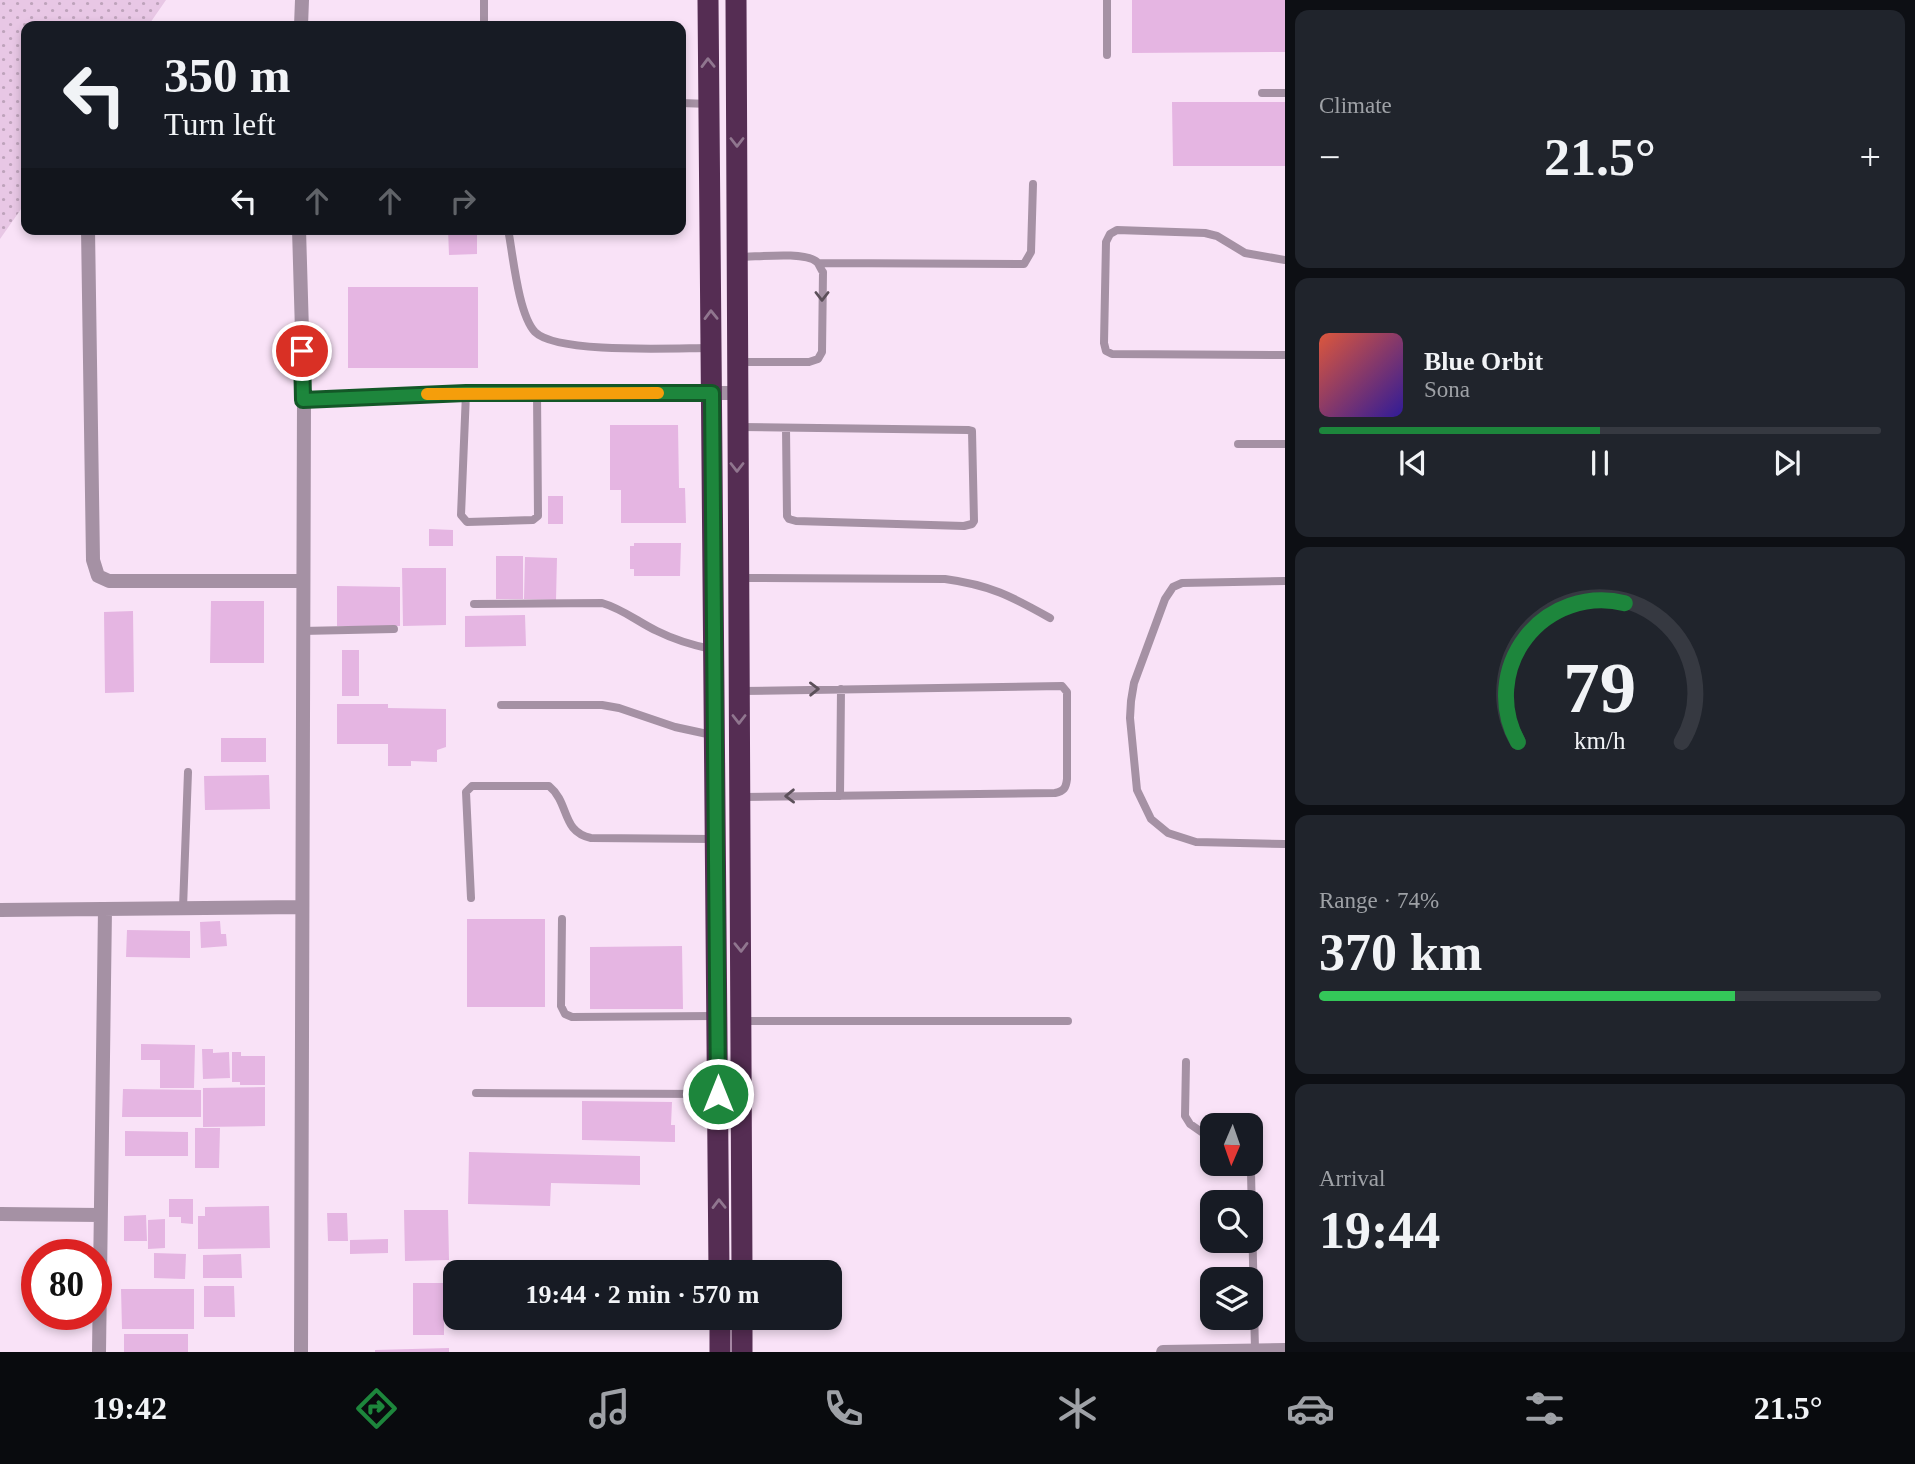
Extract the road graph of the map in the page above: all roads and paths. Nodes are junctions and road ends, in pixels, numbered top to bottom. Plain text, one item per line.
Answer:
1 (302, 0) edge
2 (484, 0) edge
3 (708, 0) edge
4 (736, 0) edge
5 (1107, 0) edge
6 (301, 21) edge
7 (484, 21) edge
8 (1107, 55) dead end
9 (1262, 93) dead end
10 (1285, 93) edge
11 (686, 103) edge
12 (709, 104) junction
13 (1033, 184) dead end
14 (88, 235) edge
15 (299, 235) edge
16 (509, 235) edge
17 (737, 257) junction
18 (1285, 260) edge
19 (818, 263) junction
20 (711, 348) junction
21 (1285, 355) edge
22 (737, 362) junction
23 (537, 392) junction
24 (466, 393) junction
25 (712, 393) junction
26 (737, 393) junction
27 (303, 400) junction
28 (737, 427) junction
29 (786, 428) junction
30 (1238, 444) dead end
31 (1285, 444) edge
32 (738, 578) junction
33 (1285, 581) edge
34 (302, 582) junction
35 (474, 604) dead end
36 (1050, 618) dead end
37 (394, 629) dead end
38 (302, 631) junction
39 (714, 650) junction
40 (841, 689) junction
41 (738, 691) junction
42 (500, 705) dead end
43 (715, 736) junction
44 (188, 772) dead end
45 (841, 796) junction
46 (739, 797) junction
47 (716, 839) junction
48 (1285, 844) edge
49 (471, 898) dead end
50 (302, 907) junction
51 (183, 908) junction
52 (105, 909) junction
53 (0, 910) edge
54 (562, 919) dead end
55 (717, 1016) junction
56 (741, 1021) junction
57 (1069, 1021) dead end
58 (1185, 1062) dead end
59 (476, 1093) dead end
60 (718, 1094) junction
61 (1200, 1131) edge
62 (1251, 1176) edge
63 (0, 1214) edge
64 (100, 1215) junction
65 (719, 1260) edge
66 (742, 1260) edge
67 (720, 1330) edge
68 (742, 1330) edge
69 (1255, 1350) edge
70 (1285, 1350) edge
71 (99, 1352) edge
72 (302, 1352) edge
73 (720, 1352) edge
74 (742, 1352) edge
75 (1163, 1352) edge

1 - 6 street
2 - 7 lane
12 -> 3 highway
4 -> 17 highway
5 - 8 lane
9 - 10 lane
11 - 12 lane
20 -> 12 highway
13 - 19 lane
14 - 34 street
15 - 27 street
16 - 20 lane
17 - 19 lane
17 - 22 highway
18 - 21 lane
19 -> 22 lane
20 - 25 highway
22 - 26 highway
23 - 24 street
23 - 24 lane
23 - 25 street
24 - 27 street
25 - 26 street
25 - 39 highway
26 - 28 highway
27 - 34 street
28 - 29 lane
28 -> 32 highway
29 - 29 lane
30 - 31 lane
32 - 36 lane
32 - 41 highway
33 - 48 lane
34 - 38 street
35 - 39 lane
37 - 38 lane
38 - 50 street
39 - 43 highway
41 -> 40 lane
40 - 45 lane
40 - 45 lane
41 -> 46 highway
42 - 43 lane
43 - 47 highway
44 - 51 lane
45 -> 46 lane
46 -> 56 highway
47 - 49 lane
47 - 55 highway
50 - 51 street
50 - 72 street
51 - 52 street
52 - 53 street
52 - 64 street
54 - 55 lane
55 - 60 highway
56 - 57 lane
56 - 66 highway
58 - 61 lane
59 - 60 lane
65 -> 60 highway
62 - 69 lane
63 - 64 street
64 - 71 street
67 - 73 highway
68 - 74 highway
69 - 70 street
69 - 75 street

